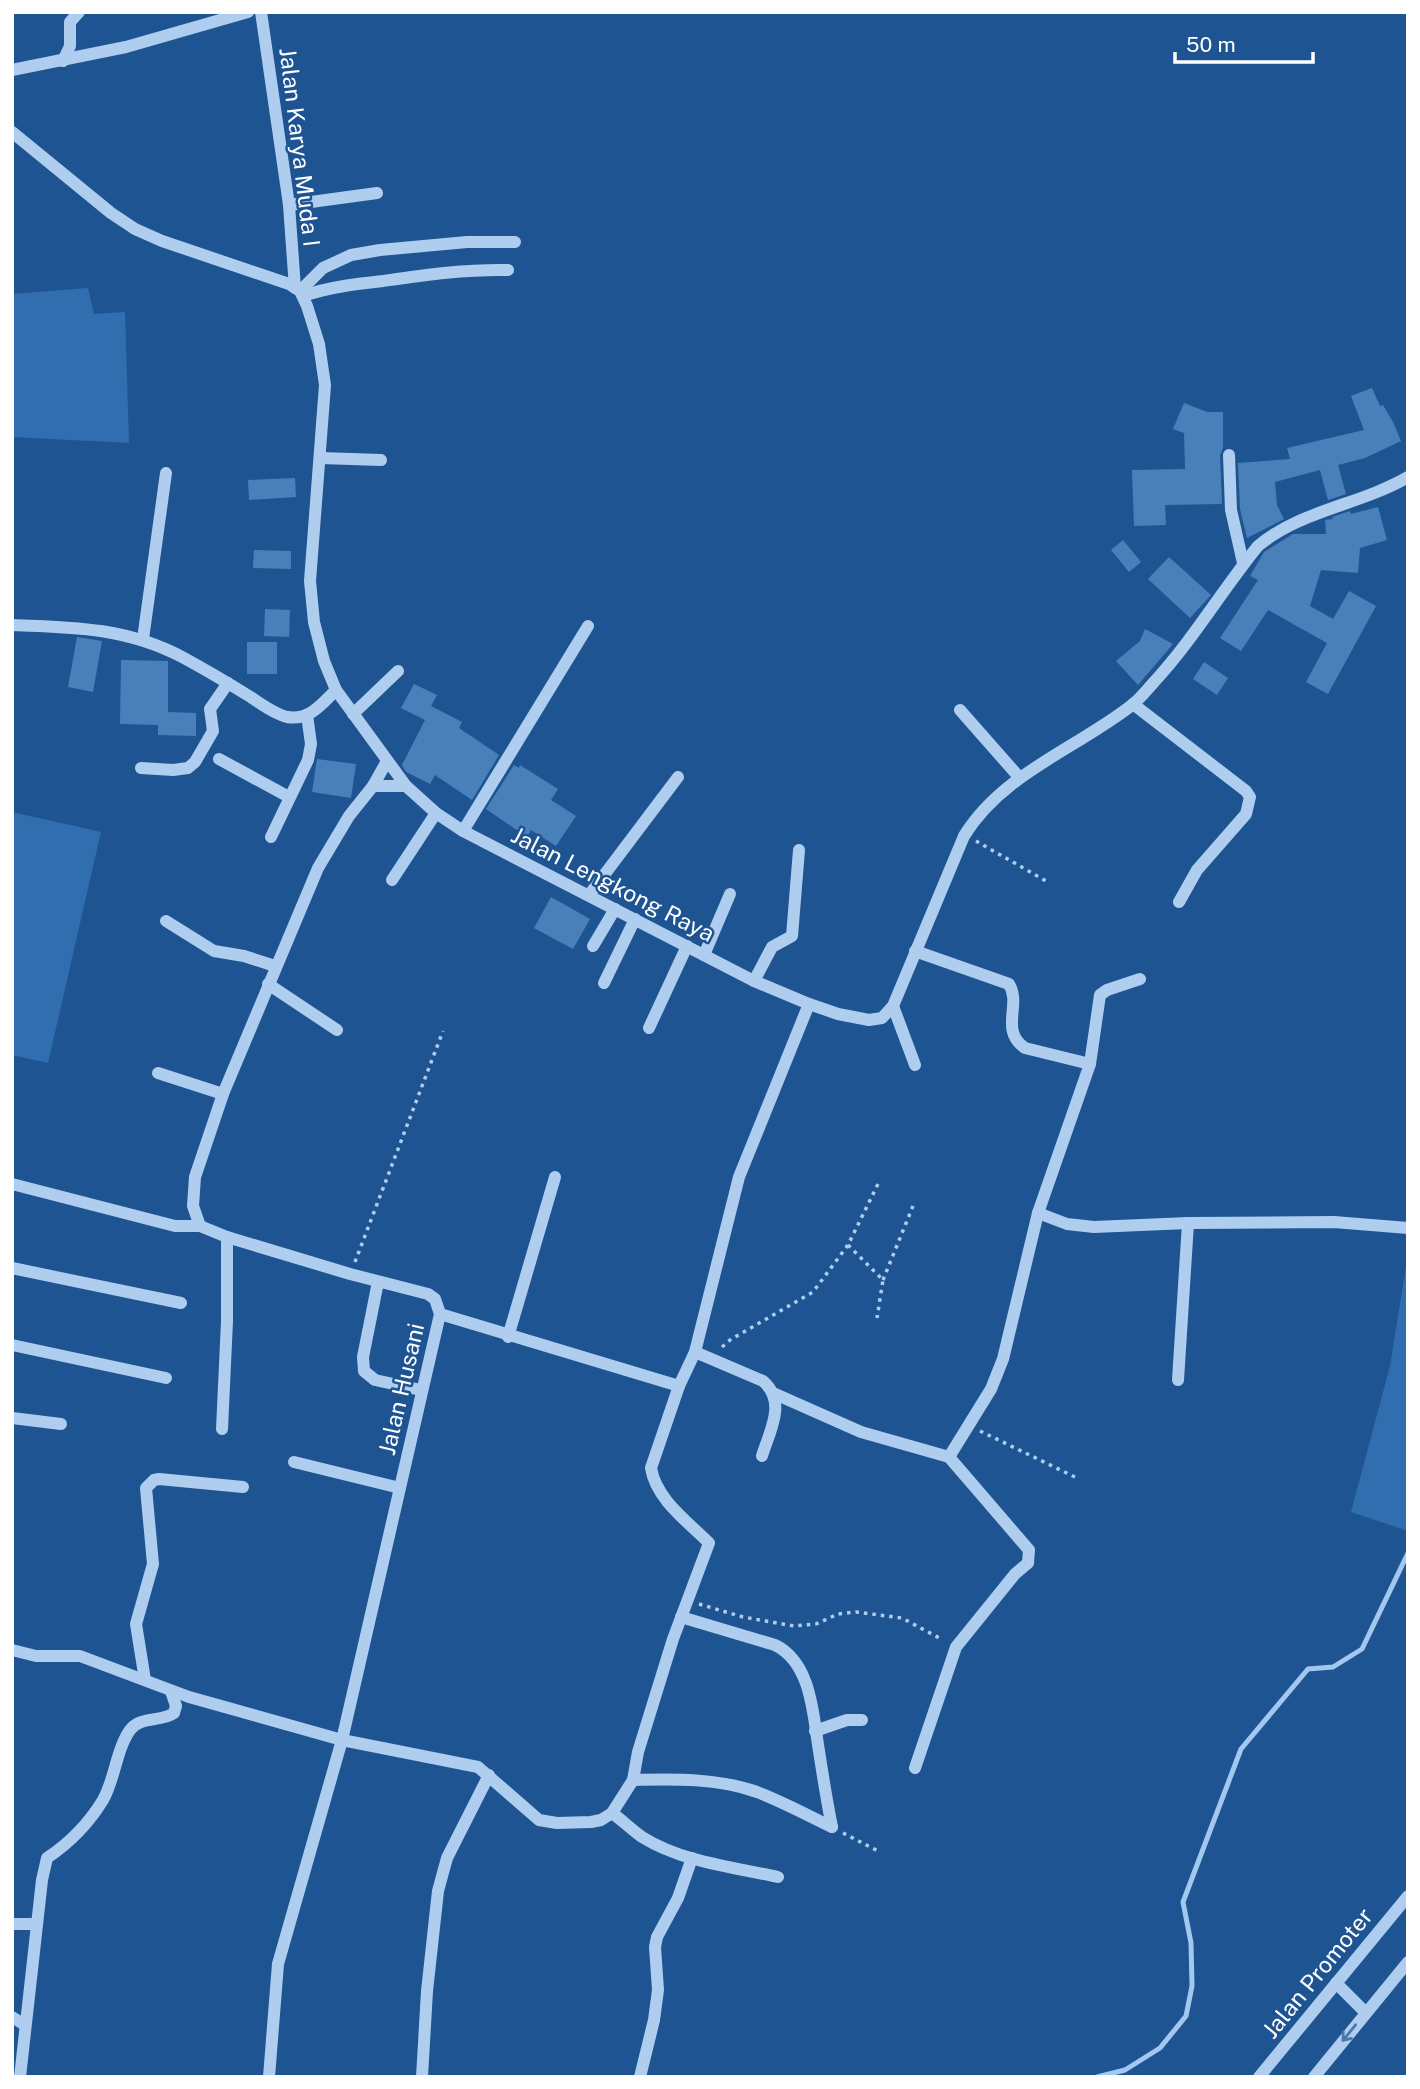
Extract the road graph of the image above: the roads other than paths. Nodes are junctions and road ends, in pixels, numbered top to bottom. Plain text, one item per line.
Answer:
1 (79, 12) edge
2 (248, 12) edge
3 (261, 12) edge
4 (63, 61) junction
5 (12, 70) edge
6 (12, 132) edge
7 (377, 193) dead end
8 (289, 205) junction
9 (515, 242) dead end
10 (508, 270) dead end
11 (299, 292) junction
12 (1229, 455) dead end
13 (321, 458) junction
14 (381, 460) dead end
15 (166, 473) dead end
16 (1408, 477) edge
17 (1243, 563) junction
18 (12, 625) edge
19 (588, 626) dead end
20 (144, 639) junction
21 (398, 671) dead end
22 (228, 683) junction
23 (335, 690) junction
24 (1133, 704) junction
25 (960, 710) dead end
26 (353, 714) junction
27 (307, 715) junction
28 (219, 759) dead end
29 (387, 761) junction
30 (141, 768) dead end
31 (678, 777) dead end
32 (1019, 777) junction
33 (373, 786) junction
34 (405, 786) junction
35 (289, 797) junction
36 (436, 813) junction
37 (463, 831) junction
38 (271, 837) dead end
39 (799, 850) dead end
40 (392, 880) dead end
41 (730, 894) dead end
42 (589, 895) junction
43 (1179, 902) dead end
44 (615, 909) junction
45 (635, 919) junction
46 (166, 921) dead end
47 (593, 946) dead end
48 (687, 946) junction
49 (915, 951) junction
50 (704, 955) junction
51 (275, 966) junction
52 (1140, 979) dead end
53 (754, 981) junction
54 (604, 983) dead end
55 (268, 984) junction
56 (809, 1004) junction
57 (893, 1006) junction
58 (649, 1028) dead end
59 (337, 1030) dead end
60 (1090, 1064) junction
61 (915, 1065) dead end
62 (158, 1073) dead end
63 (223, 1094) junction
64 (555, 1177) dead end
65 (12, 1184) edge
66 (1038, 1213) junction
67 (1188, 1223) junction
68 (200, 1226) junction
69 (1408, 1228) edge
70 (227, 1237) junction
71 (12, 1268) edge
72 (378, 1282) junction
73 (181, 1303) dead end
74 (440, 1314) junction
75 (508, 1337) junction
76 (12, 1345) edge
77 (695, 1352) junction
78 (166, 1378) dead end
79 (1178, 1380) dead end
80 (679, 1386) junction
81 (422, 1390) junction
82 (773, 1393) junction
83 (12, 1418) edge
84 (61, 1424) dead end
85 (222, 1429) dead end
86 (762, 1456) dead end
87 (949, 1457) junction
88 (294, 1462) dead end
89 (243, 1487) dead end
90 (400, 1488) junction
91 (681, 1617) junction
92 (12, 1650) edge
93 (145, 1680) junction
94 (171, 1691) junction
95 (862, 1720) dead end
96 (815, 1731) junction
97 (342, 1740) junction
98 (915, 1768) dead end
99 (489, 1775) junction
100 (633, 1780) junction
101 (612, 1813) junction
102 (692, 1858) junction
103 (778, 1877) dead end
104 (1408, 1896) edge
105 (12, 1924) edge
106 (37, 1924) junction
107 (1408, 1962) edge
108 (1336, 1983) junction
109 (1366, 2013) junction
110 (12, 2017) edge
111 (25, 2025) junction
112 (20, 2077) edge
113 (269, 2077) edge
114 (422, 2077) edge
115 (640, 2077) edge
116 (1259, 2077) edge
117 (1314, 2077) edge

1 - 4 street
2 - 4 street
3 - 8 street, Jalan Karya Muda I
4 - 5 street
6 - 11 street
7 - 8 street
8 - 11 street, Jalan Karya Muda I
9 - 11 street
10 - 11 street
11 - 13 street, Jalan Lengkong Raya
12 - 17 street
13 - 14 street
13 - 23 street, Jalan Lengkong Raya
15 - 20 street
16 - 17 street
17 - 24 street
18 - 20 street
19 - 37 street
20 - 22 street
21 - 26 street
22 - 27 street
22 - 30 street
23 - 26 street, Jalan Lengkong Raya
23 - 27 street
24 - 32 street
24 - 43 street
25 - 32 street
26 - 29 street, Jalan Lengkong Raya
27 - 35 street
28 - 35 street
29 - 33 street
29 - 34 street, Jalan Lengkong Raya
31 - 42 street
32 - 49 street
33 - 34 street
33 - 51 street
34 - 36 street, Jalan Lengkong Raya
35 - 38 street
36 - 37 street, Jalan Lengkong Raya
36 - 40 street
37 - 42 street, Jalan Lengkong Raya
39 - 53 street
41 - 50 street
42 - 44 street, Jalan Lengkong Raya
44 - 45 street, Jalan Lengkong Raya
44 - 47 street
45 - 48 street, Jalan Lengkong Raya
45 - 54 street
46 - 51 street
48 - 50 street, Jalan Lengkong Raya
48 - 58 street
49 - 57 street
49 - 60 street
50 - 53 street, Jalan Lengkong Raya
51 - 55 street
52 - 60 street
53 - 56 street, Jalan Lengkong Raya
55 - 59 street
55 - 63 street
56 - 57 street, Jalan Lengkong Raya
56 - 77 street
57 - 61 street
60 - 66 street
62 - 63 street
63 - 68 street
64 - 75 street
65 - 68 street, Jalan Husani
66 - 67 street
66 - 87 street
67 - 69 street
67 - 79 street
68 - 70 street, Jalan Husani
70 - 72 street, Jalan Husani
70 - 85 street
71 - 73 street
72 - 74 street, Jalan Husani
72 - 81 street
74 - 75 street
74 - 81 street, Jalan Husani
75 - 80 street
76 - 78 street
77 - 80 street
77 - 82 street
80 - 91 street
81 - 90 street, Jalan Husani
82 - 86 street
82 - 87 street
83 - 84 street
87 - 98 street
88 - 90 street
89 - 93 street
90 - 97 street, Jalan Husani
91 - 96 street
91 - 100 street
92 - 93 street
93 - 94 street
94 - 97 street
94 - 106 street
95 - 96 street
96 - 100 street
97 - 99 street
97 - 113 street, Jalan Husani
99 - 101 street
99 - 114 street
100 - 101 street
101 - 102 street
102 - 103 street
102 - 115 street
104 - 108 street, Jalan Promoter
105 - 106 street
106 - 111 street
107 - 109 street
108 - 109 street
108 - 116 street, Jalan Promoter
109 -> 117 street
110 - 111 street
111 - 112 street

